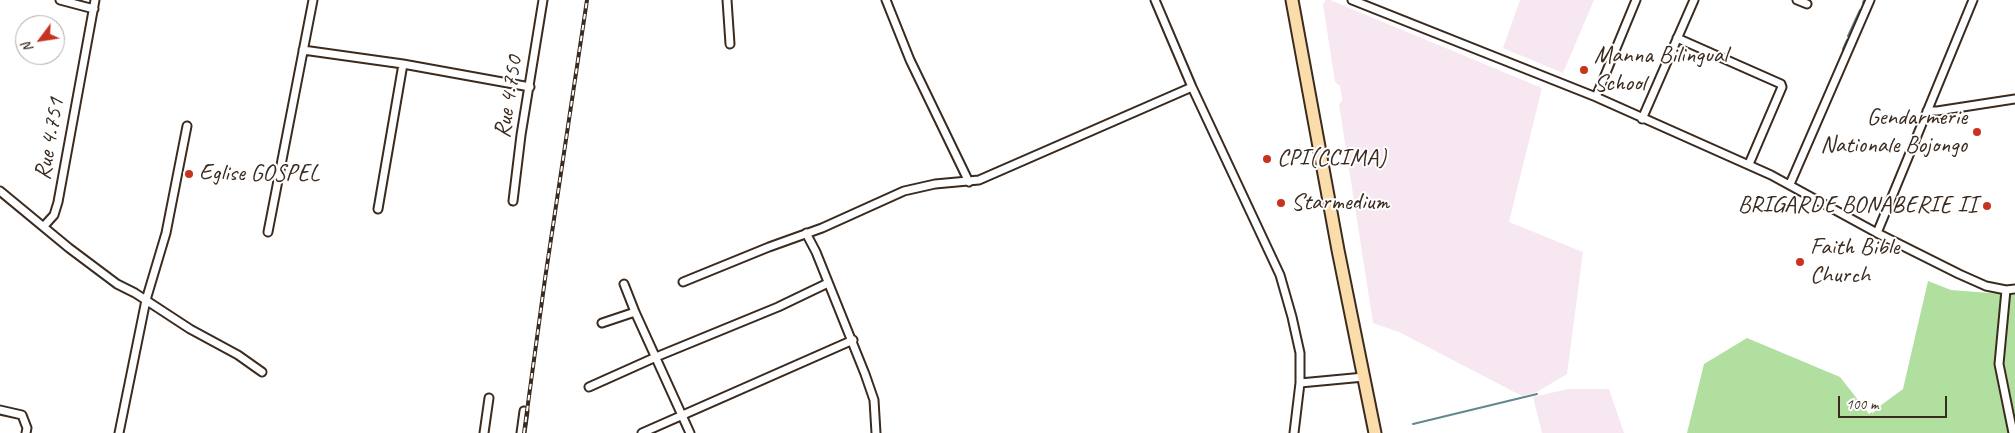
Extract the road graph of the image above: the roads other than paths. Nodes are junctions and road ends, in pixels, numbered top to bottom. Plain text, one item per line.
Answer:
1 (60, 0) edge
2 (95, 0) edge
3 (314, 0) edge
4 (543, 0) edge
5 (727, 0) edge
6 (886, 0) edge
7 (1155, 0) edge
8 (1292, 0) edge
9 (1352, 0) edge
10 (1636, 0) edge
11 (1694, 0) edge
12 (1797, 0) edge
13 (1870, 0) edge
14 (1973, 0) edge
15 (1807, 4) dead end
16 (94, 9) junction
17 (1677, 38) junction
18 (730, 44) dead end
19 (303, 50) junction
20 (403, 64) junction
21 (530, 87) junction
22 (1192, 87) junction
23 (1596, 97) junction
24 (2015, 99) edge
25 (1927, 111) junction
26 (1642, 119) junction
27 (187, 126) dead end
28 (1749, 164) junction
29 (968, 182) junction
30 (1790, 184) junction
31 (0, 191) edge
32 (513, 201) dead end
33 (378, 209) dead end
34 (44, 226) junction
35 (268, 232) dead end
36 (806, 233) junction
37 (1877, 233) junction
38 (683, 282) dead end
39 (828, 283) junction
40 (624, 284) dead end
41 (2015, 289) edge
42 (2006, 290) junction
43 (146, 300) junction
44 (635, 312) junction
45 (602, 323) dead end
46 (853, 340) junction
47 (656, 357) junction
48 (262, 372) dead end
49 (1364, 377) junction
50 (1300, 383) junction
51 (588, 387) dead end
52 (489, 398) dead end
53 (0, 410) edge
54 (524, 410) dead end
55 (683, 415) junction
56 (26, 433) edge
57 (119, 433) edge
58 (484, 433) edge
59 (521, 433) edge
60 (642, 433) edge
61 (690, 433) edge
62 (876, 433) edge
63 (1294, 433) edge
64 (1375, 433) edge
65 (2013, 433) edge

1 - 16 street
2 - 16 street, Rue 4.751
3 - 19 street
4 - 21 street, Rue 4.750
5 - 18 street
6 - 29 street
7 - 22 street
8 - 49 highway
9 - 23 street
10 - 23 street
11 - 17 street
12 - 15 street
13 - 30 street
14 - 25 street
16 - 34 street, Rue 4.751
17 - 26 street
17 - 28 street
19 - 20 street
19 - 35 street
20 - 21 street
20 - 33 street
21 - 32 street, Rue 4.750
22 - 29 street
22 - 50 street
23 - 26 street
24 - 25 street
25 - 37 street
26 - 28 street
27 - 43 street
28 - 30 street
29 - 36 street
30 - 37 street
31 - 34 street, Rue 4.751
34 - 43 street
36 - 38 street
36 - 39 street
37 - 42 street
39 - 46 street
39 - 47 street
40 - 44 street
41 - 42 street
42 - 65 street
43 - 48 street
43 - 57 street
44 - 45 street
44 - 47 street
46 - 55 street
46 - 62 street
47 - 51 street
47 - 55 street
49 - 50 street
49 - 64 highway
50 - 63 street
52 - 58 street
53 - 56 street
54 - 59 street
55 - 60 street
55 - 61 street

